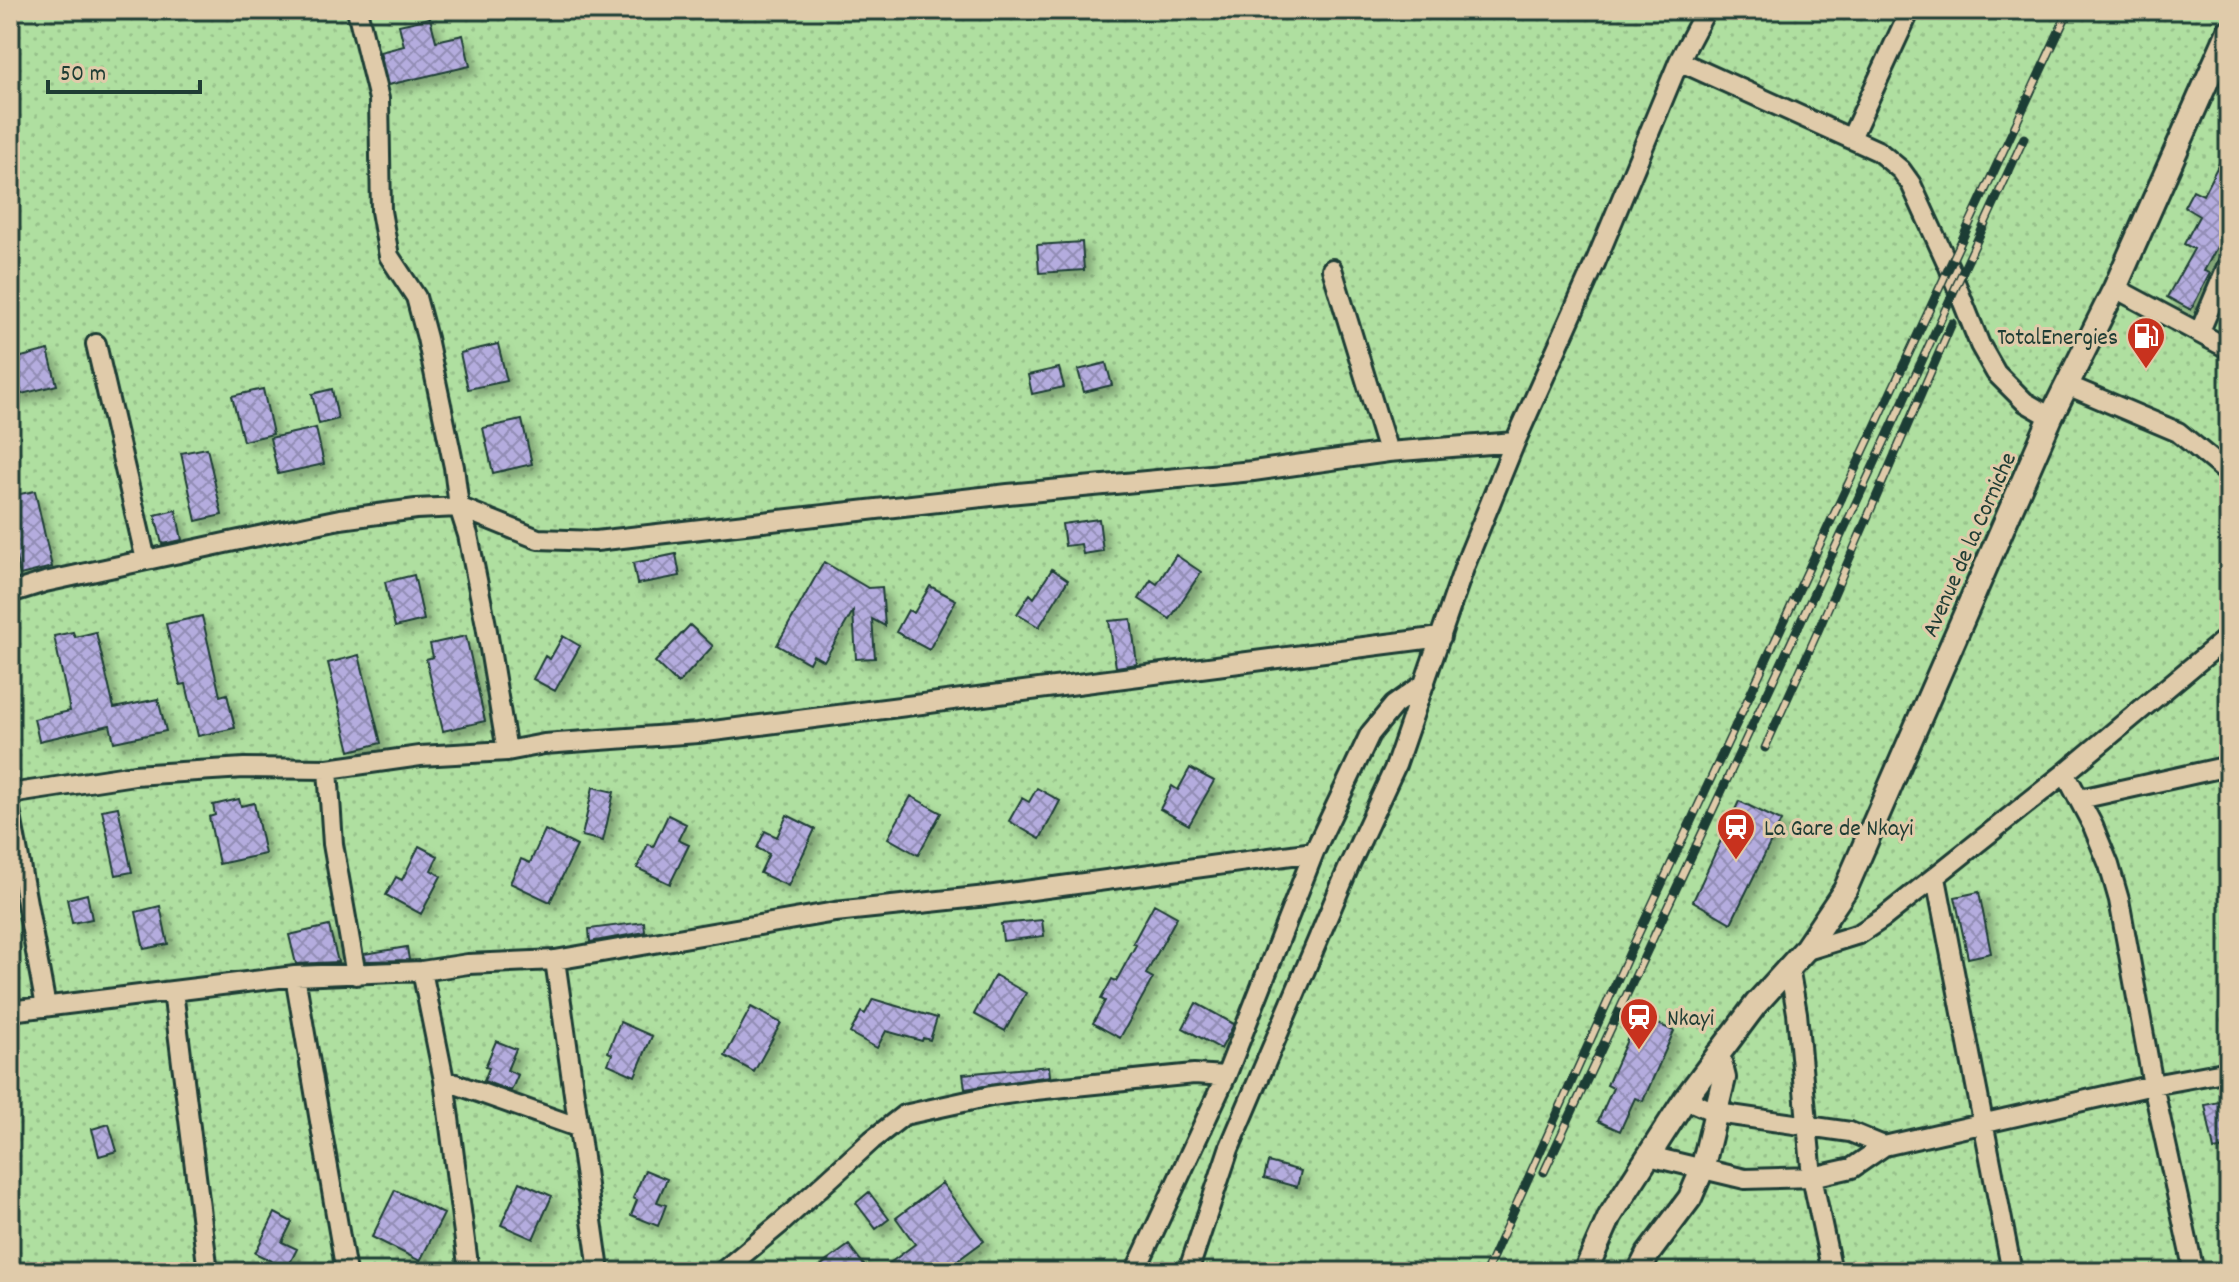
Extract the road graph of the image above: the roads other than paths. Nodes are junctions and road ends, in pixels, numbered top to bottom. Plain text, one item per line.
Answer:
1 (357, 10) edge
2 (1706, 10) edge
3 (1910, 10) edge
4 (2229, 31) edge
5 (1679, 61) junction
6 (1851, 138) junction
7 (2229, 262) edge
8 (1332, 269) dead end
9 (2115, 288) junction
10 (2200, 331) junction
11 (96, 344) dead end
12 (2229, 349) edge
13 (2067, 385) junction
14 (2051, 417) junction
15 (1515, 442) junction
16 (1388, 452) junction
17 (2229, 474) edge
18 (459, 507) junction
19 (146, 560) junction
20 (10, 593) edge
21 (2229, 636) edge
22 (1441, 637) junction
23 (1425, 683) junction
24 (507, 751) junction
25 (2229, 766) edge
26 (328, 769) junction
27 (2065, 773) junction
28 (10, 794) edge
29 (2080, 799) junction
30 (10, 810) edge
31 (1314, 852) junction
32 (1936, 878) junction
33 (1797, 959) junction
34 (555, 960) junction
35 (422, 971) junction
36 (356, 975) junction
37 (295, 976) junction
38 (173, 991) junction
39 (46, 1007) junction
40 (10, 1011) edge
41 (1718, 1054) junction
42 (2229, 1071) edge
43 (1226, 1076) junction
44 (444, 1080) junction
45 (2153, 1085) junction
46 (1685, 1099) junction
47 (1717, 1113) junction
48 (1982, 1125) junction
49 (1807, 1126) junction
50 (577, 1127) junction
51 (1884, 1146) junction
52 (1649, 1156) junction
53 (1702, 1170) junction
54 (1812, 1177) junction
55 (208, 1272) edge
56 (346, 1272) edge
57 (469, 1272) edge
58 (596, 1272) edge
59 (722, 1272) edge
60 (1135, 1272) edge
61 (1188, 1272) edge
62 (1585, 1272) edge
63 (1639, 1272) edge
64 (1832, 1272) edge
65 (2012, 1272) edge
66 (2194, 1272) edge

1 - 18 street
2 - 5 street
3 - 6 street
4 - 9 street, Avenue de la Corniche
5 - 6 street
5 - 15 street
6 - 14 street
7 - 10 street
8 - 16 street
9 - 10 street
9 - 13 street, Avenue de la Corniche
10 - 12 street
11 - 19 street
13 - 14 street, Avenue de la Corniche
13 - 17 street
14 - 33 street, Avenue de la Corniche
15 - 16 street
15 - 22 street
16 - 18 street
18 - 19 street
18 - 24 street
19 - 20 street
21 - 27 street
22 - 23 street
22 - 24 street
23 - 31 street
23 - 61 street
24 - 26 street
25 - 29 street
26 - 28 street
26 - 36 street
27 - 29 street
27 - 32 street
29 - 45 street
30 - 39 street
31 - 34 street
31 - 43 street
32 - 33 street
32 - 48 street
33 - 41 street, Avenue de la Corniche
33 - 49 street
34 - 35 street
34 - 50 street
35 - 36 street
35 - 44 street
36 - 37 street
37 - 38 street
37 - 56 street
38 - 39 street
38 - 55 street
39 - 40 street
41 - 46 street, Avenue de la Corniche
41 - 47 street
42 - 45 street
43 - 59 street
43 - 60 street
44 - 50 street
44 - 57 street
45 - 48 street
45 - 66 street
46 - 47 street
46 - 52 street, Avenue de la Corniche
47 - 49 street
47 - 53 street
48 - 51 street
48 - 65 street
49 - 51 street
49 - 54 street
50 - 58 street
51 - 54 street
52 - 53 street
52 - 62 street, Avenue de la Corniche
53 - 54 street
53 - 63 street
54 - 64 street

